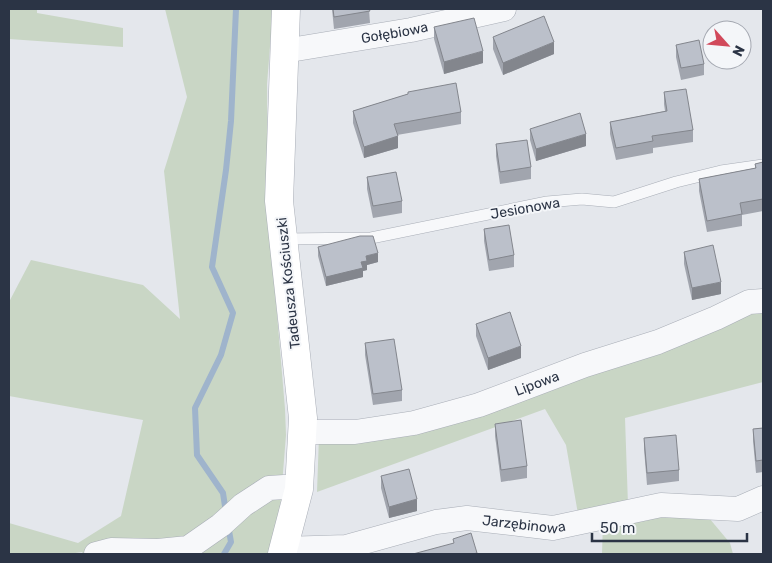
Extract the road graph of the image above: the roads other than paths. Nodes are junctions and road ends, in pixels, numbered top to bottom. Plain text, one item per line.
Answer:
1 (286, 9) edge
2 (504, 9) edge
3 (284, 51) junction
4 (763, 166) edge
5 (283, 239) junction
6 (763, 301) edge
7 (302, 432) junction
8 (299, 489) junction
9 (763, 498) edge
10 (283, 552) edge
11 (96, 554) edge

1 - 3 street, Tadeusza Kościuszki
2 - 3 street, Gołębiowa
3 - 5 street, Tadeusza Kościuszki
4 - 5 lane, Jesionowa
5 - 7 street, Tadeusza Kościuszki
6 - 7 street, Lipowa
7 - 8 street, Tadeusza Kościuszki
8 - 10 street, Tadeusza Kościuszki
8 - 11 street
9 - 10 street, Jarzębinowa

